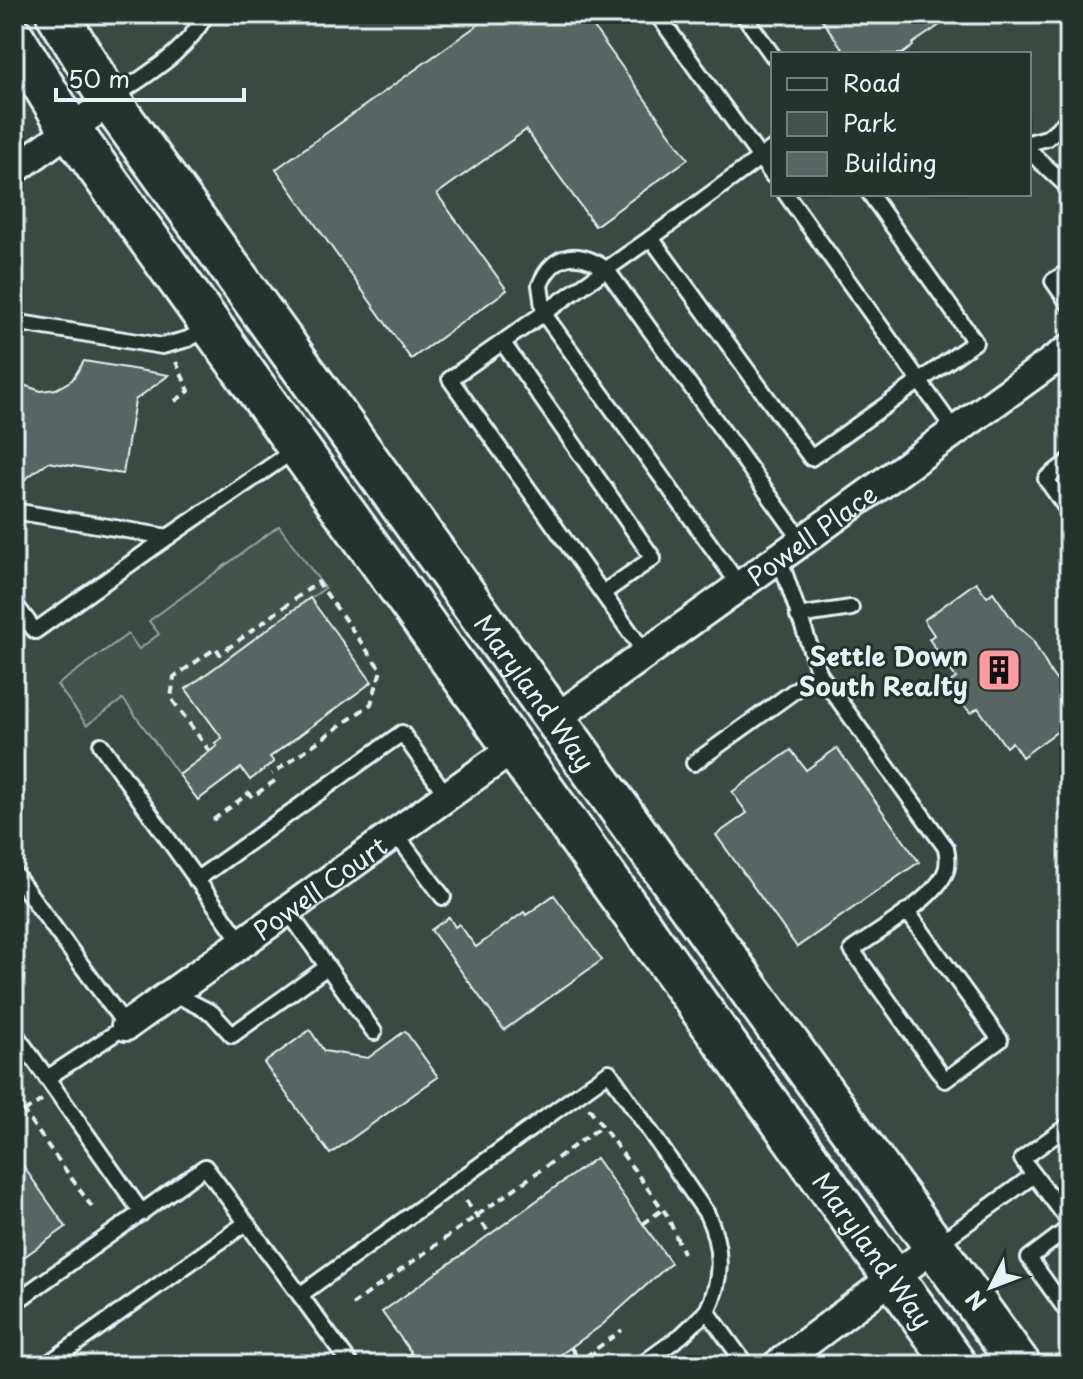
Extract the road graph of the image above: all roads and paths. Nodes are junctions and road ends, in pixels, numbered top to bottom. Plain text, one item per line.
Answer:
1 (57, 14) edge
2 (206, 14) edge
3 (657, 14) edge
4 (743, 14) edge
5 (14, 38) edge
6 (771, 53) edge
7 (110, 101) junction
8 (1069, 119) edge
9 (70, 129) junction
10 (1031, 142) edge
11 (771, 149) edge
12 (1031, 153) edge
13 (760, 157) junction
14 (14, 170) edge
15 (771, 173) edge
16 (1069, 188) edge
17 (787, 196) edge
18 (871, 196) edge
19 (651, 238) junction
20 (607, 270) junction
21 (1069, 271) edge
22 (1069, 304) edge
23 (544, 314) junction
24 (14, 322) edge
25 (212, 326) junction
26 (503, 343) junction
27 (169, 345) junction
28 (1069, 349) edge
29 (920, 382) junction
30 (175, 401) dead end
31 (955, 431) junction
32 (299, 447) junction
33 (1069, 461) edge
34 (14, 511) edge
35 (1069, 512) edge
36 (168, 537) junction
37 (790, 549) junction
38 (740, 586) junction
39 (603, 593) junction
40 (14, 603) edge
41 (851, 608) dead end
42 (798, 616) junction
43 (645, 653) junction
44 (819, 673) junction
45 (555, 719) junction
46 (101, 745) dead end
47 (514, 748) junction
48 (210, 752) dead end
49 (694, 763) dead end
50 (267, 768) dead end
51 (272, 774) junction
52 (276, 780) junction
53 (447, 796) junction
54 (296, 808) junction
55 (213, 820) dead end
56 (395, 833) junction
57 (14, 873) edge
58 (196, 880) junction
59 (443, 897) dead end
60 (287, 910) junction
61 (907, 911) junction
62 (242, 943) junction
63 (327, 967) junction
64 (173, 993) junction
65 (126, 1026) junction
66 (14, 1032) edge
67 (374, 1032) dead end
68 (47, 1078) junction
69 (579, 1094) junction
70 (15, 1101) edge
71 (602, 1126) junction
72 (1068, 1127) edge
73 (1034, 1175) junction
74 (454, 1184) junction
75 (92, 1207) dead end
76 (663, 1209) junction
77 (142, 1213) junction
78 (477, 1216) junction
79 (1069, 1221) edge
80 (246, 1223) junction
81 (643, 1224) dead end
82 (1069, 1228) edge
83 (490, 1234) dead end
84 (935, 1246) junction
85 (683, 1253) dead end
86 (894, 1280) junction
87 (300, 1295) junction
88 (14, 1303) edge
89 (352, 1305) dead end
90 (707, 1311) junction
91 (1069, 1314) edge
92 (622, 1330) dead end
93 (571, 1348) dead end
94 (592, 1352) junction
95 (412, 1353) dead end
96 (580, 1360) junction
97 (46, 1365) edge
98 (351, 1365) edge
99 (395, 1365) edge
100 (574, 1365) edge
101 (602, 1365) edge
102 (641, 1365) edge
103 (746, 1365) edge
104 (777, 1365) edge
105 (956, 1365) edge
106 (1020, 1365) edge

1 - 7 main road, Maryland Way
2 - 7 lane
3 - 13 lane
4 - 6 lane
5 - 9 main road, Maryland Way
7 - 9 street
7 - 45 main road, Maryland Way
8 - 10 lane
9 - 14 street
9 - 25 main road, Maryland Way
11 - 13 lane
12 - 16 lane
13 - 15 lane
13 - 19 lane
17 - 29 lane
18 - 29 lane
19 - 20 lane
19 - 29 lane
20 - 23 lane
20 - 23 lane
20 - 37 lane
21 - 22 lane
23 - 26 lane
23 - 38 lane
24 - 27 lane
25 - 27 lane
25 - 32 main road, Maryland Way
26 - 39 lane
26 - 39 lane
27 - 30 path
28 - 31 street, Powell Place
29 - 31 lane
31 - 37 street, Powell Place
32 - 36 lane
32 - 47 main road, Maryland Way
33 - 35 lane
34 - 36 lane
36 - 40 lane
37 - 38 street, Powell Place
37 - 42 lane
38 - 43 street, Powell Place
39 - 43 lane
41 - 42 lane
42 - 44 lane
43 - 45 street, Powell Place
44 - 49 lane
44 - 61 lane
45 - 47 main road
45 - 84 main road, Maryland Way
46 - 58 lane
47 - 53 street, Powell Court
47 - 86 main road, Maryland Way
48 - 51 path
50 - 51 path
51 - 52 path
52 - 54 path
52 - 55 path
53 - 54 lane
53 - 56 street, Powell Court
54 - 58 lane
56 - 59 lane
56 - 60 street, Powell Court
57 - 65 lane
58 - 62 lane
60 - 62 street, Powell Court
60 - 63 lane
61 - 61 lane
62 - 64 street, Powell Court
63 - 64 lane
63 - 67 lane
64 - 65 street, Powell Court
65 - 68 lane
66 - 68 lane
68 - 77 lane
69 - 71 path
69 - 74 lane
69 - 90 lane
70 - 75 path
71 - 76 path
71 - 78 path
72 - 73 lane
73 - 79 lane
73 - 84 lane
74 - 78 path
74 - 87 lane
76 - 81 path
76 - 85 path
77 - 80 lane
77 - 88 lane
78 - 83 path
78 - 89 path
80 - 87 lane
80 - 97 lane
82 - 91 lane
84 - 86 street
84 - 106 main road, Maryland Way
86 - 104 street
86 - 105 main road, Maryland Way
87 - 98 lane
90 - 102 lane
90 - 103 lane
92 - 94 path
93 - 96 path
94 - 96 path
94 - 101 path
95 - 99 path
96 - 100 path

